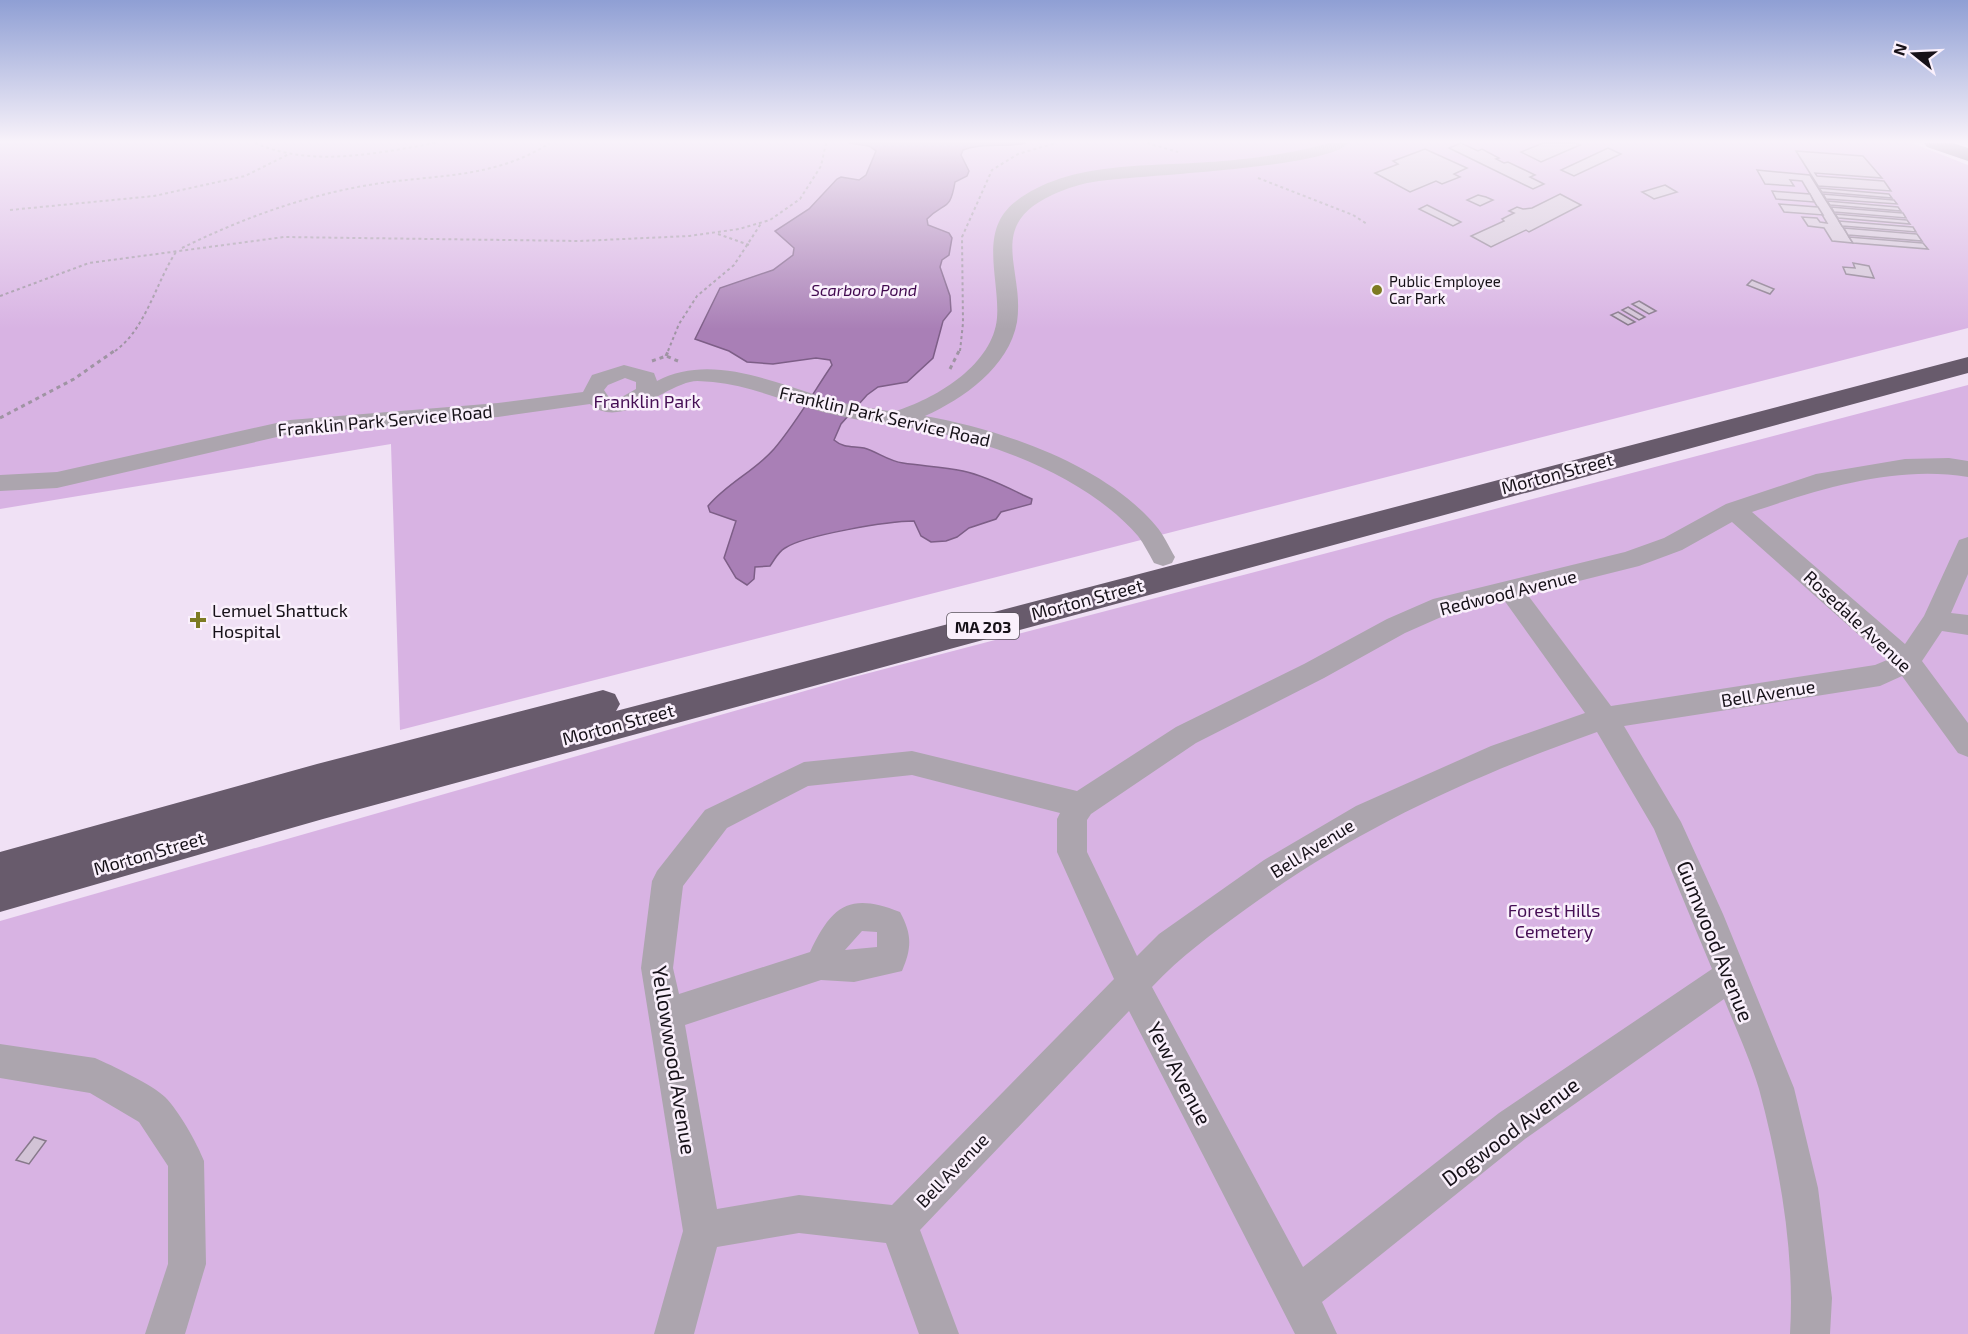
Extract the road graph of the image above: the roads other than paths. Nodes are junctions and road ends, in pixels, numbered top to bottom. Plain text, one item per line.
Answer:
1 (1022, 205) edge
2 (1968, 344) edge
3 (1968, 365) edge
4 (645, 394) junction
5 (595, 397) junction
6 (899, 418) junction
7 (1968, 470) edge
8 (0, 483) edge
9 (1734, 510) junction
10 (1968, 546) edge
11 (1163, 557) junction
12 (1510, 590) junction
13 (1935, 620) junction
14 (1968, 625) edge
15 (1907, 662) junction
16 (1604, 718) junction
17 (1968, 745) edge
18 (1080, 806) junction
19 (0, 869) edge
20 (0, 895) edge
21 (821, 964) dead end
22 (1730, 976) junction
23 (1133, 984) junction
24 (666, 1015) junction
25 (0, 1061) edge
26 (899, 1225) junction
27 (702, 1231) junction
28 (1298, 1296) junction
29 (165, 1334) edge
30 (674, 1334) edge
31 (939, 1334) edge
32 (1317, 1334) edge
33 (1810, 1334) edge

1 - 6 street
2 - 11 highway, Morton Street / MA 203
3 - 20 highway, Morton Street / MA 203
4 - 5 street, Franklin Park Service Road
4 - 5 street
4 - 6 street, Franklin Park Service Road
5 - 8 street, Franklin Park Service Road
6 - 11 street, Franklin Park Service Road
7 - 9 street, Redwood Avenue
9 - 12 street, Redwood Avenue
9 - 15 street, Rosedale Avenue
10 - 13 street
11 - 19 highway, Morton Street / MA 203
12 - 16 street, Gumwood Avenue
12 - 18 street, Redwood Avenue
13 - 14 street
13 - 15 street
15 - 16 street, Bell Avenue
15 - 17 street, Rosedale Avenue
16 - 22 street, Gumwood Avenue
16 - 23 street, Bell Avenue
18 - 23 street, Yew Avenue
18 - 24 street, Yellowwood Avenue
21 - 24 street
22 - 28 street, Dogwood Avenue
22 - 33 street, Gumwood Avenue
23 - 26 street, Bell Avenue
23 - 28 street, Yew Avenue
24 - 27 street, Yellowwood Avenue
25 - 29 street
26 - 27 street
26 - 31 street
27 - 30 street, Yellowwood Avenue
28 - 32 street, Yew Avenue

